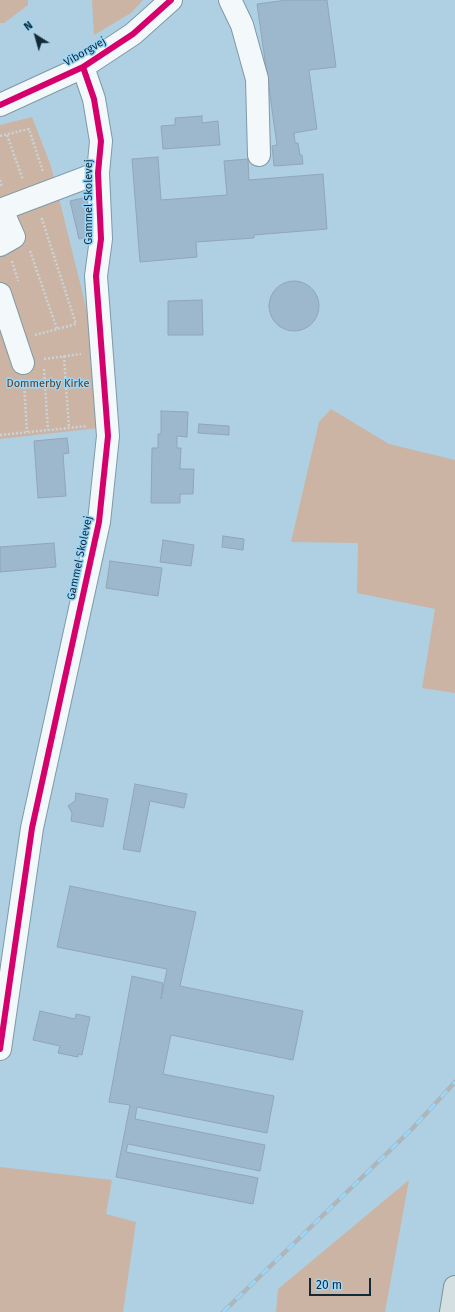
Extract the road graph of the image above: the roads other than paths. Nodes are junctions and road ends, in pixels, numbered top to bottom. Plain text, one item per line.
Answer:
1 (171, 0) edge
2 (230, 0) edge
3 (83, 66) junction
4 (0, 105) edge
5 (259, 155) dead end
6 (98, 173) junction
7 (0, 210) edge
8 (0, 214) edge
9 (0, 245) edge
10 (0, 294) edge
11 (23, 363) road end
12 (0, 1049) edge
13 (455, 1287) edge
14 (450, 1312) edge

1 - 3 street, Viborgvej
2 - 5 street
3 - 4 street, Viborgvej
3 - 6 street, Gammel Skolevej
6 - 7 street
6 - 12 street, Gammel Skolevej
8 - 9 street
10 - 11 street
13 - 14 main road

